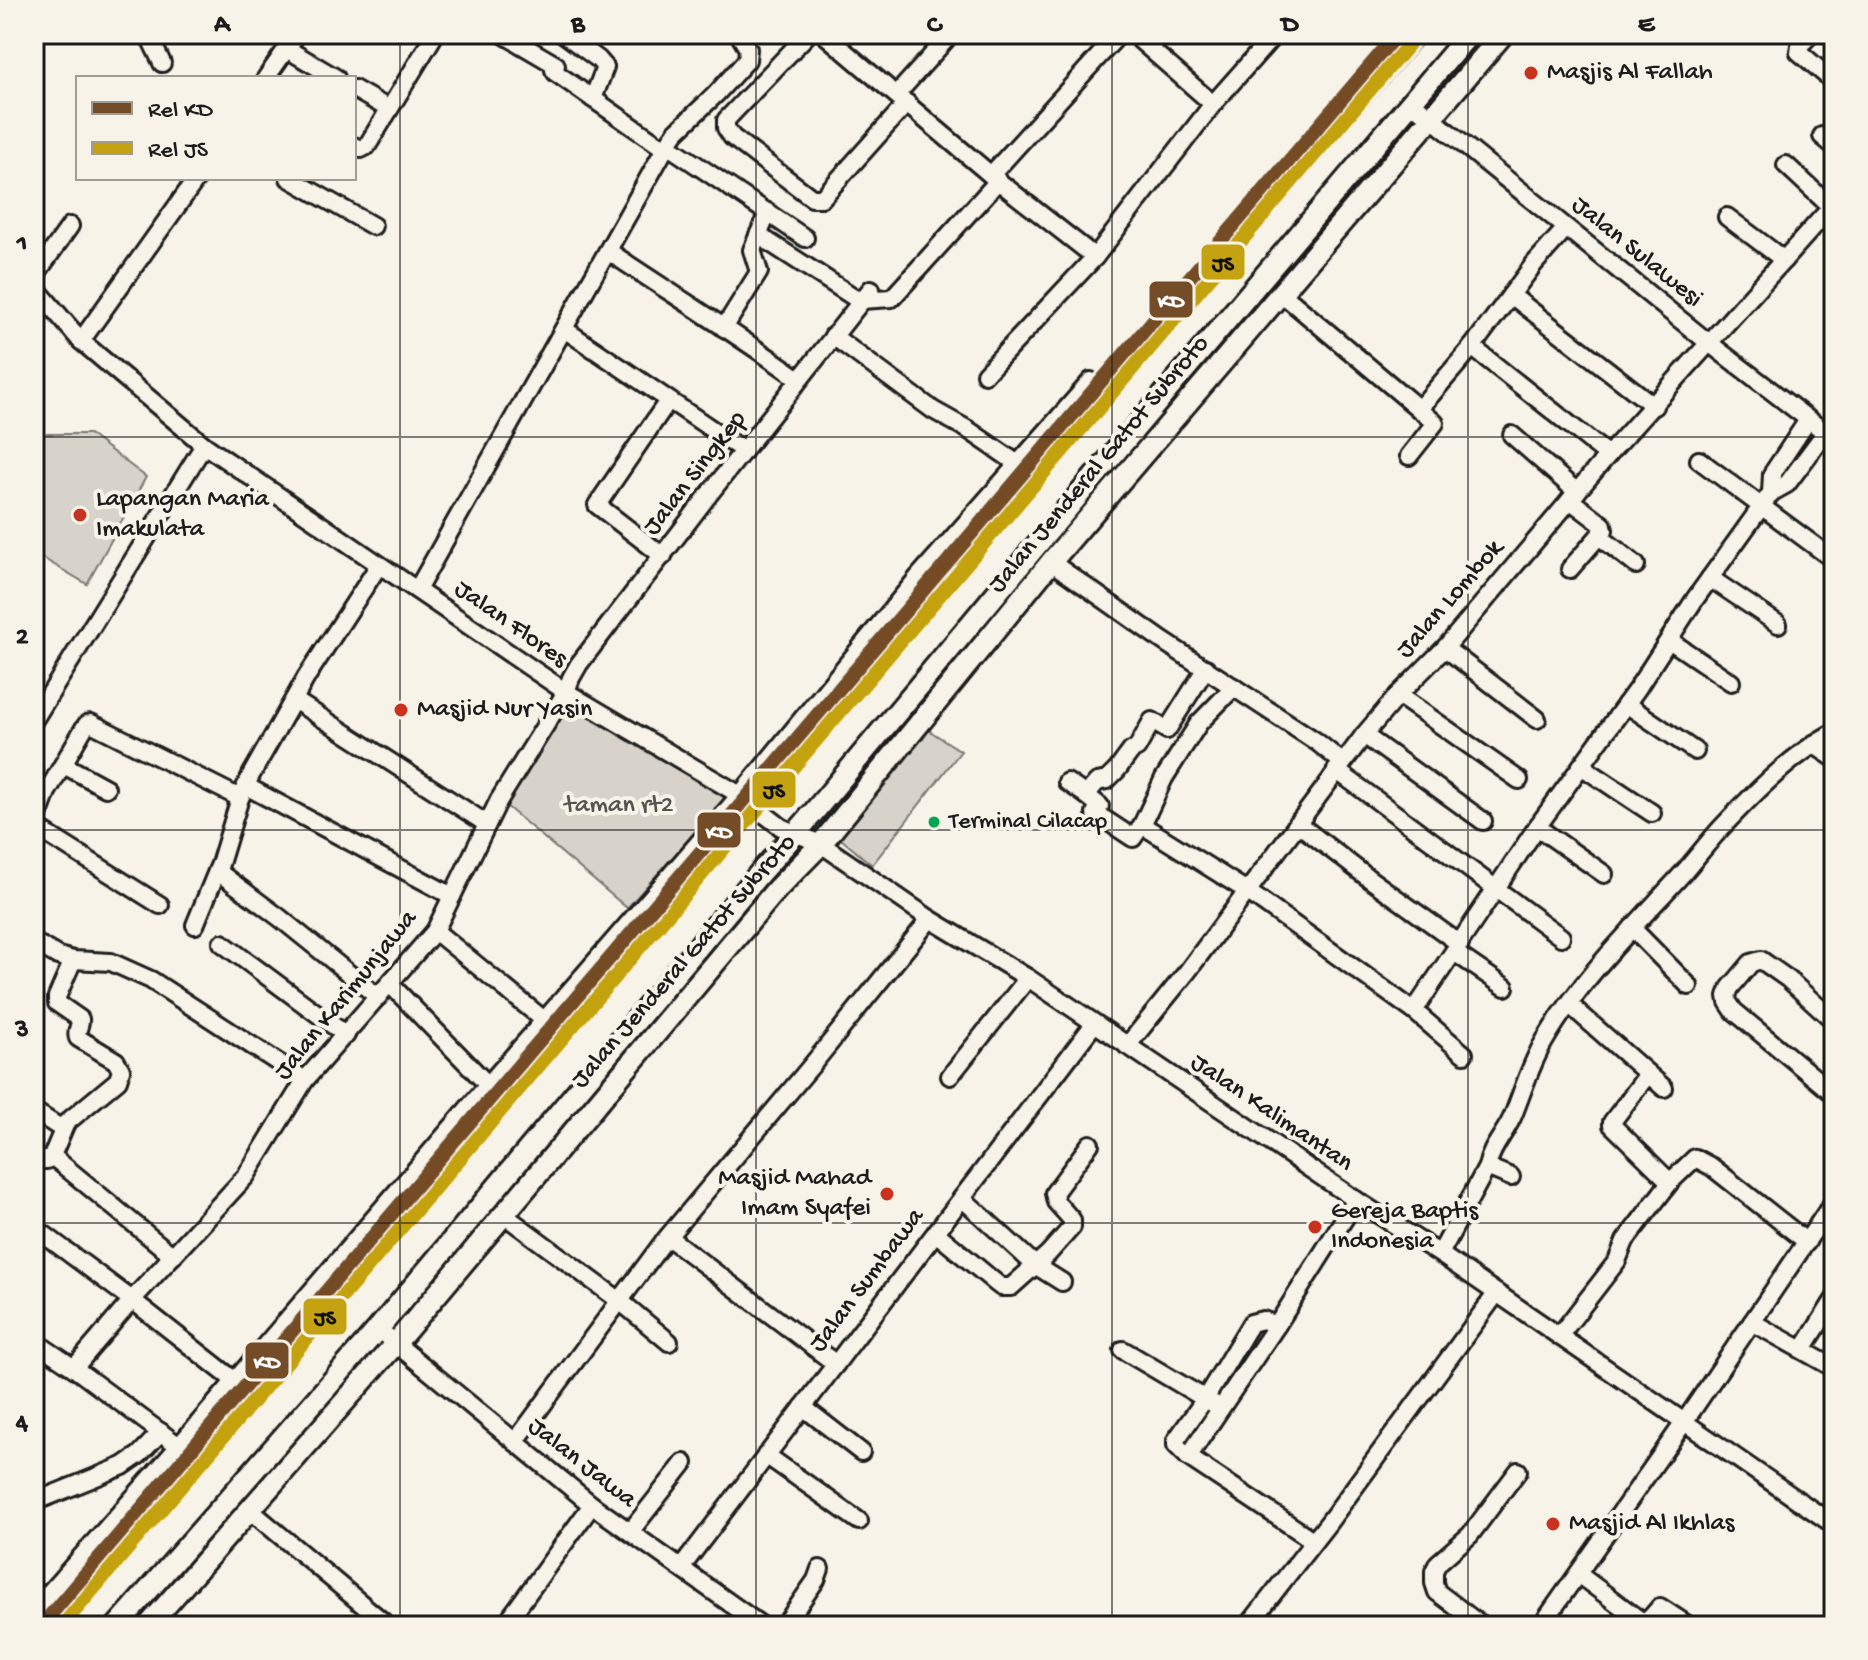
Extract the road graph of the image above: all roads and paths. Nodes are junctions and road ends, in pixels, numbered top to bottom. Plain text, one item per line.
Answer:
1 (148, 34) edge
2 (297, 34) edge
3 (435, 34) edge
4 (503, 34) edge
5 (564, 34) edge
6 (739, 34) edge
7 (808, 34) edge
8 (824, 34) edge
9 (951, 34) edge
10 (1119, 34) edge
11 (1133, 34) edge
12 (1275, 34) edge
13 (1469, 34) edge
14 (1503, 34) edge
15 (1807, 34) edge
16 (287, 49) junction
17 (162, 63) dead end
18 (267, 76) edge
19 (333, 76) edge
20 (1834, 82) edge
21 (356, 90) edge
22 (593, 99) junction
23 (902, 99) junction
24 (1411, 102) junction
25 (1213, 104) junction
26 (389, 109) junction
27 (1432, 117) junction
28 (356, 147) edge
29 (666, 147) junction
30 (1786, 165) dead end
31 (995, 178) junction
32 (196, 180) edge
33 (292, 180) edge
34 (1833, 206) edge
35 (768, 212) junction
36 (1727, 217) dead end
37 (70, 226) dead end
38 (373, 226) dead end
39 (1566, 228) junction
40 (758, 235) junction
41 (805, 238) dead end
42 (608, 251) junction
43 (1095, 257) junction
44 (1784, 260) junction
45 (34, 277) edge
46 (34, 286) edge
47 (1281, 293) junction
48 (1511, 295) junction
49 (864, 296) junction
50 (724, 328) junction
51 (564, 329) junction
52 (833, 336) junction
53 (81, 341) junction
54 (1709, 343) junction
55 (1472, 347) junction
56 (985, 374) dead end
57 (799, 379) junction
58 (1091, 381) dead end
59 (668, 401) junction
60 (1654, 406) junction
61 (1419, 409) junction
62 (1808, 420) junction
63 (1512, 435) dead end
64 (1829, 436) edge
65 (204, 445) junction
66 (744, 451) junction
67 (1608, 455) junction
68 (1409, 456) dead end
69 (1699, 460) dead end
70 (1018, 464) junction
71 (1573, 496) junction
72 (1767, 500) junction
73 (1599, 536) junction
74 (663, 556) junction
75 (1834, 560) edge
76 (1051, 562) junction
77 (379, 565) junction
78 (1636, 565) dead end
79 (1570, 569) dead end
80 (1710, 578) junction
81 (417, 590) junction
82 (1778, 624) dead end
83 (1669, 640) junction
84 (1445, 648) junction
85 (1206, 668) junction
86 (1731, 682) dead end
87 (1234, 687) junction
88 (566, 692) junction
89 (1398, 695) junction
90 (294, 700) junction
91 (1626, 704) junction
92 (1537, 719) dead end
93 (34, 720) edge
94 (1834, 732) edge
95 (1364, 735) junction
96 (1813, 744) junction
97 (1695, 751) dead end
98 (1834, 758) edge
99 (64, 765) junction
100 (1339, 766) junction
101 (1581, 766) junction
102 (1519, 780) dead end
103 (1067, 782) dead end
104 (106, 788) dead end
105 (243, 792) junction
106 (740, 795) junction
107 (1086, 795) junction
108 (1652, 813) dead end
109 (1483, 821) dead end
110 (1297, 823) junction
111 (487, 824) junction
112 (1142, 825) junction
113 (34, 827) edge
114 (1537, 827) junction
115 (795, 834) junction
116 (821, 844) junction
117 (217, 871) junction
118 (1604, 874) dead end
119 (1496, 888) junction
120 (1247, 891) junction
121 (452, 896) junction
122 (160, 905) dead end
123 (930, 919) junction
124 (195, 925) dead end
125 (1632, 928) junction
126 (435, 931) junction
127 (1561, 937) dead end
128 (34, 942) edge
129 (222, 943) dead end
130 (1457, 948) junction
131 (73, 960) junction
132 (1028, 978) junction
133 (1689, 986) dead end
134 (1505, 987) dead end
135 (384, 990) junction
136 (1569, 1004) junction
137 (1414, 1011) junction
138 (544, 1020) junction
139 (1834, 1021) edge
140 (1094, 1024) junction
141 (346, 1035) junction
142 (1127, 1046) junction
143 (1464, 1054) dead end
144 (1648, 1074) junction
145 (950, 1076) dead end
146 (305, 1080) junction
147 (488, 1085) junction
148 (1664, 1088) dead end
149 (1833, 1092) edge
150 (34, 1111) edge
151 (62, 1129) junction
152 (1090, 1144) dead end
153 (52, 1156) junction
154 (34, 1160) edge
155 (1487, 1167) junction
156 (1511, 1177) dead end
157 (1670, 1182) junction
158 (962, 1198) junction
159 (1356, 1200) junction
160 (1834, 1201) edge
161 (504, 1215) junction
162 (34, 1227) edge
163 (936, 1233) junction
164 (668, 1237) junction
165 (1807, 1242) junction
166 (1440, 1254) junction
167 (173, 1256) junction
168 (1035, 1265) junction
169 (1062, 1282) dead end
170 (1496, 1294) junction
171 (132, 1300) junction
172 (1834, 1300) edge
173 (620, 1301) junction
174 (1752, 1322) junction
175 (1277, 1325) junction
176 (378, 1329) junction
177 (1560, 1335) junction
178 (34, 1341) edge
179 (669, 1342) dead end
180 (396, 1343) junction
181 (1803, 1349) junction
182 (1123, 1350) dead end
183 (836, 1364) junction
184 (74, 1368) junction
185 (1834, 1368) edge
186 (235, 1381) junction
187 (1205, 1399) junction
188 (803, 1407) junction
189 (1221, 1408) junction
190 (1685, 1421) junction
191 (161, 1432) junction
192 (515, 1442) junction
193 (179, 1446) junction
194 (861, 1452) dead end
195 (766, 1455) junction
196 (1188, 1457) junction
197 (684, 1463) dead end
198 (1518, 1471) dead end
199 (34, 1502) edge
200 (592, 1505) junction
201 (250, 1510) junction
202 (859, 1521) dead end
203 (1834, 1525) edge
204 (630, 1532) junction
205 (1314, 1541) junction
206 (681, 1568) junction
207 (820, 1569) dead end
208 (1578, 1574) junction
209 (34, 1610) edge
210 (117, 1626) edge
211 (148, 1626) edge
212 (388, 1626) edge
213 (504, 1626) edge
214 (762, 1626) edge
215 (784, 1626) edge
216 (1248, 1626) edge
217 (1482, 1626) edge
218 (1542, 1626) edge
219 (1689, 1626) edge

1 - 17 street
2 - 16 street
3 - 26 street
4 - 22 street
5 - 22 street
6 - 29 street
7 - 23 street
8 - 23 street
9 - 23 street
10 - 31 street
11 - 25 street
12 - 25 street
13 - 24 main road, Jalan Jenderal Gatot Subroto
14 - 27 main road, Jalan Jenderal Gatot Subroto
15 - 20 street
16 - 18 street
16 - 19 street
21 - 26 street
22 - 29 street
23 - 31 street
24 - 27 street, Jalan Sulawesi
24 - 115 main road, Jalan Jenderal Gatot Subroto
25 - 43 street
26 - 28 street
27 - 39 street, Jalan Sulawesi
27 - 47 main road, Jalan Jenderal Gatot Subroto
29 - 35 street
29 - 42 street
30 - 34 street
31 - 43 street
31 - 49 street
32 - 53 street
33 - 38 street
34 - 44 street, Jalan Lombok
35 - 40 street
35 - 41 street
36 - 44 street
37 - 45 street
39 - 48 street
39 - 54 street, Jalan Sulawesi
40 - 49 street
40 - 50 street
42 - 50 street
42 - 51 street
43 - 56 street
44 - 54 street, Jalan Lombok
46 - 53 street, Jalan Flores
47 - 61 street
47 - 76 main road, Jalan Jenderal Gatot Subroto
48 - 55 street
48 - 60 street
49 - 52 street, Jalan Singkep
50 - 57 street
51 - 59 street
51 - 81 street
52 - 57 street, Jalan Singkep
52 - 70 street
53 - 65 street, Jalan Flores
54 - 60 street, Jalan Lombok
54 - 62 street, Jalan Sulawesi
55 - 61 street
55 - 67 street
57 - 66 street, Jalan Singkep
58 - 70 street
59 - 66 street
59 - 74 street
60 - 67 street, Jalan Lombok
61 - 68 street
62 - 64 street, Jalan Sulawesi
62 - 72 street
63 - 71 street
64 - 72 street
65 - 77 street, Jalan Flores
65 - 93 street
66 - 74 street, Jalan Singkep
67 - 71 street, Jalan Lombok
69 - 72 street
70 - 106 street
71 - 73 street
71 - 84 street, Jalan Lombok
72 - 75 street
72 - 80 street
73 - 78 street
73 - 79 street
74 - 88 street, Jalan Singkep
76 - 85 street
76 - 116 main road, Jalan Jenderal Gatot Subroto
77 - 81 street, Jalan Flores
77 - 90 street
80 - 82 street
80 - 83 street
81 - 88 street, Jalan Flores
83 - 86 street
83 - 91 street
84 - 89 street, Jalan Lombok
84 - 92 street
85 - 87 street
85 - 107 street
87 - 100 street
87 - 112 street
88 - 106 street, Jalan Flores
88 - 111 street, Jalan Karimunjawa
89 - 95 street, Jalan Lombok
89 - 102 street
90 - 105 street
90 - 111 street
91 - 97 street
91 - 101 street
94 - 96 street
95 - 100 street, Jalan Lombok
95 - 109 street
96 - 98 street
96 - 125 street
99 - 104 street
99 - 105 street
99 - 113 street
100 - 110 street, Jalan Lombok
100 - 119 street
101 - 108 street
101 - 114 street
103 - 107 street
105 - 117 street
105 - 121 street
106 - 115 street, Jalan Flores
106 - 138 street
107 - 112 street
110 - 120 street, Jalan Lombok
110 - 130 street
111 - 121 street, Jalan Karimunjawa
112 - 120 street
113 - 122 street
114 - 118 street
114 - 119 street
115 - 116 street, Jalan Kalimantan
115 - 176 main road, Jalan Jenderal Gatot Subroto
116 - 123 street, Jalan Kalimantan
116 - 161 main road, Jalan Jenderal Gatot Subroto
117 - 124 street
117 - 135 street
119 - 127 street
119 - 130 street
120 - 137 street
120 - 142 street, Jalan Lombok
121 - 126 street, Jalan Karimunjawa
123 - 132 street, Jalan Kalimantan
123 - 164 street
125 - 133 street
125 - 136 street
126 - 135 street, Jalan Karimunjawa
126 - 138 street
128 - 131 street
129 - 141 street
130 - 134 street
130 - 137 street
131 - 146 street
131 - 151 street
132 - 140 street, Jalan Kalimantan
132 - 145 street
135 - 141 street, Jalan Karimunjawa
135 - 147 street
136 - 144 street
136 - 155 street
137 - 143 street
138 - 147 street
139 - 149 street
140 - 142 street, Jalan Kalimantan
140 - 158 street, Jalan Sumbawa
141 - 146 street, Jalan Karimunjawa
142 - 159 street, Jalan Kalimantan
144 - 148 street
144 - 157 street
146 - 167 street, Jalan Karimunjawa
147 - 186 street
150 - 151 street
151 - 153 street
152 - 168 street
153 - 154 street
153 - 167 street
155 - 156 street
155 - 166 street
157 - 165 street
157 - 177 street
158 - 163 street, Jalan Sumbawa
158 - 168 street
159 - 166 street, Jalan Kalimantan
159 - 175 street
160 - 165 street
161 - 173 street
161 - 180 main road, Jalan Jenderal Gatot Subroto
162 - 171 street
163 - 168 street
163 - 183 street, Jalan Sumbawa
164 - 173 street
164 - 183 street
165 - 174 street
166 - 170 street, Jalan Kalimantan
167 - 171 street, Jalan Karimunjawa
168 - 169 street
170 - 177 street, Jalan Kalimantan
170 - 205 street
171 - 184 street, Jalan Karimunjawa
171 - 186 street
172 - 181 street
173 - 179 street
173 - 192 street
174 - 181 street
174 - 190 street
175 - 187 street
175 - 189 street
176 - 180 street, Jalan Jawa
176 - 210 main road, Jalan Jenderal Gatot Subroto
177 - 190 street, Jalan Kalimantan
178 - 184 street
180 - 192 street, Jalan Jawa
180 - 201 main road, Jalan Jenderal Gatot Subroto
181 - 185 street
182 - 187 street
183 - 188 street, Jalan Sumbawa
184 - 191 street
186 - 193 street
187 - 189 street
187 - 196 street
188 - 194 street
188 - 195 street, Jalan Sumbawa
189 - 196 street
190 - 203 street, Jalan Kalimantan
190 - 208 street
191 - 193 street
191 - 199 street
192 - 200 street, Jalan Jawa
193 - 209 street
195 - 202 street
195 - 206 street, Jalan Sumbawa
196 - 205 street
197 - 204 street
198 - 217 street
200 - 204 street, Jalan Jawa
200 - 213 street
201 - 211 main road, Jalan Jenderal Gatot Subroto
201 - 212 street
204 - 206 street, Jalan Jawa
205 - 216 street
206 - 214 street, Jalan Jawa
207 - 215 street
208 - 218 street
208 - 219 street

